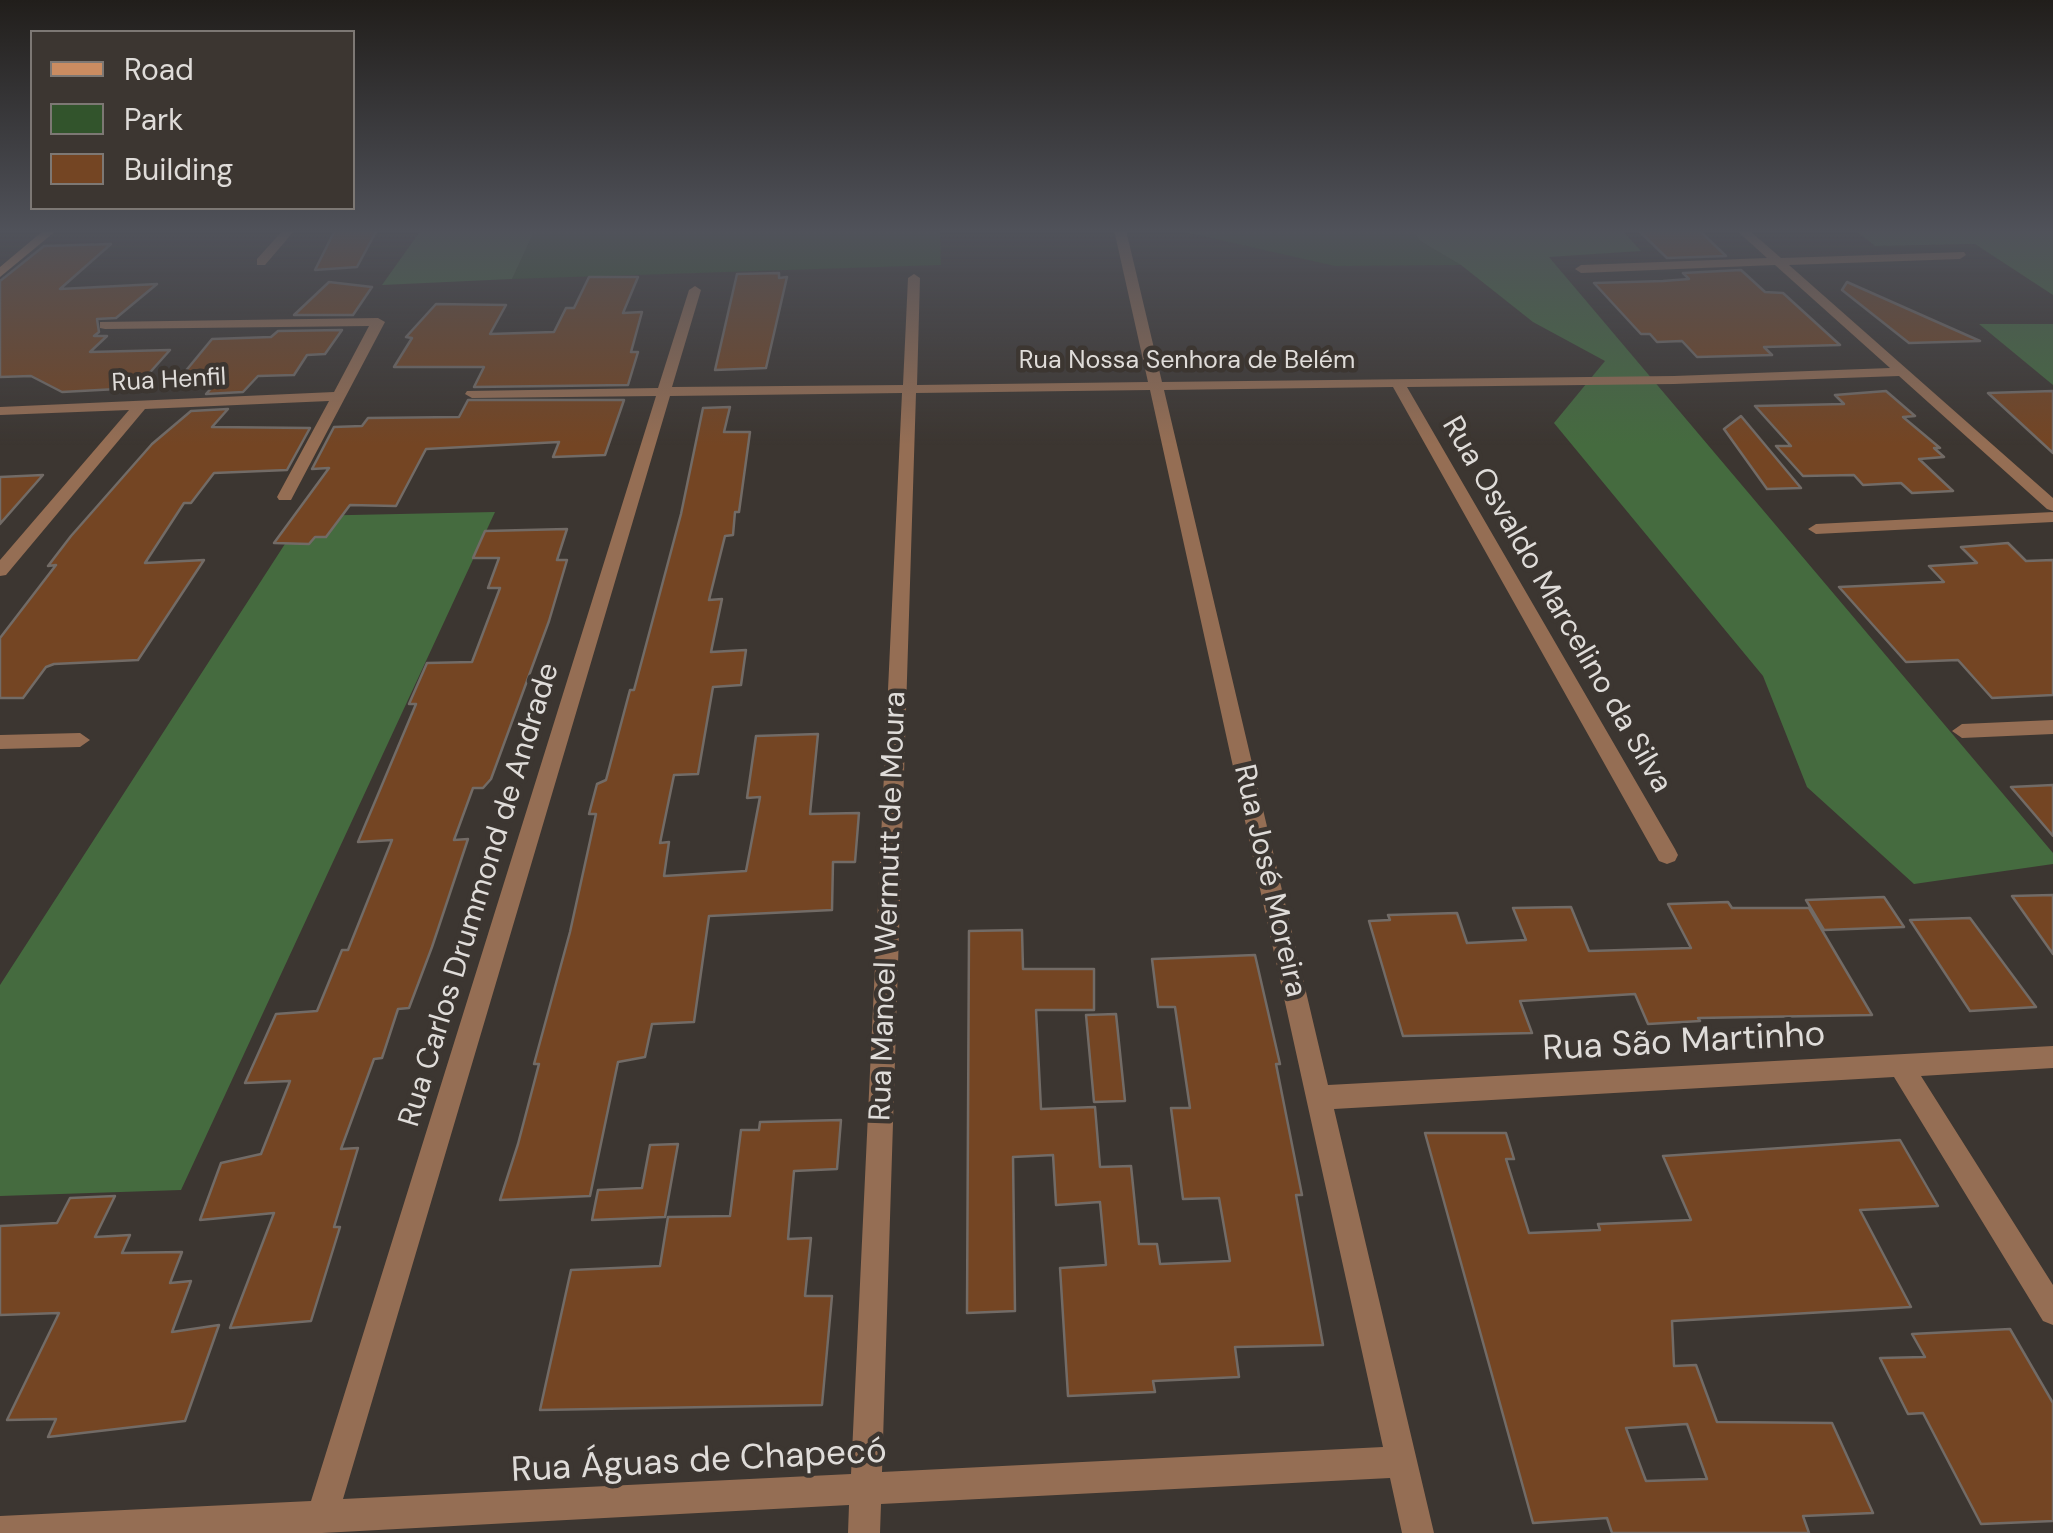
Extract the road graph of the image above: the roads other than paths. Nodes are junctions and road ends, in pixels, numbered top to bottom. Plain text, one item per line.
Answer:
1 (692, 302) edge
2 (913, 302) edge
3 (1136, 302) edge
4 (1823, 302) edge
5 (106, 325) dead end
6 (1902, 372) junction
7 (1397, 382) junction
8 (1155, 384) junction
9 (910, 386) junction
10 (665, 390) junction
11 (472, 394) dead end
12 (340, 396) junction
13 (141, 405) junction
14 (0, 411) edge
15 (285, 497) dead end
16 (2053, 506) edge
17 (2053, 517) edge
18 (1816, 529) dead end
19 (0, 571) edge
20 (2053, 727) edge
21 (1962, 730) dead end
22 (80, 740) dead end
23 (0, 742) edge
24 (1667, 855) dead end
25 (2053, 1058) edge
26 (1901, 1066) junction
27 (1318, 1098) junction
28 (2053, 1310) edge
29 (1401, 1462) junction
30 (865, 1492) junction
31 (322, 1517) junction
32 (0, 1532) edge
33 (864, 1533) edge
34 (1418, 1533) edge

1 - 10 street, Rua Carlos Drummond de Andrade
2 - 9 street, Rua Manoel Wermutt de Moura
3 - 8 street, Rua José Moreira
4 - 6 street
5 - 12 street
6 - 7 street, Rua Nossa Senhora de Belém
6 - 16 street
7 - 8 street, Rua Nossa Senhora de Belém
7 - 24 street, Rua Osvaldo Marcelino da Silva
8 - 9 street, Rua Nossa Senhora de Belém
8 - 27 street, Rua José Moreira
9 - 10 street, Rua Nossa Senhora de Belém
9 - 30 street, Rua Manoel Wermutt de Moura
10 - 11 street, Rua Nossa Senhora de Belém
10 - 31 street, Rua Carlos Drummond de Andrade
12 - 13 street, Rua Henfil
12 - 15 street
13 - 14 street, Rua Henfil
13 - 19 street
17 - 18 street
20 - 21 street
22 - 23 street
25 - 26 street, Rua São Martinho
26 - 27 street, Rua São Martinho
26 - 28 street
27 - 29 street, Rua José Moreira
29 - 30 street, Rua Águas de Chapecó
29 - 34 street, Rua José Moreira
30 - 31 street, Rua Águas de Chapecó
30 - 33 street, Rua Manoel Wermutt de Moura
31 - 32 street, Rua Águas de Chapecó

